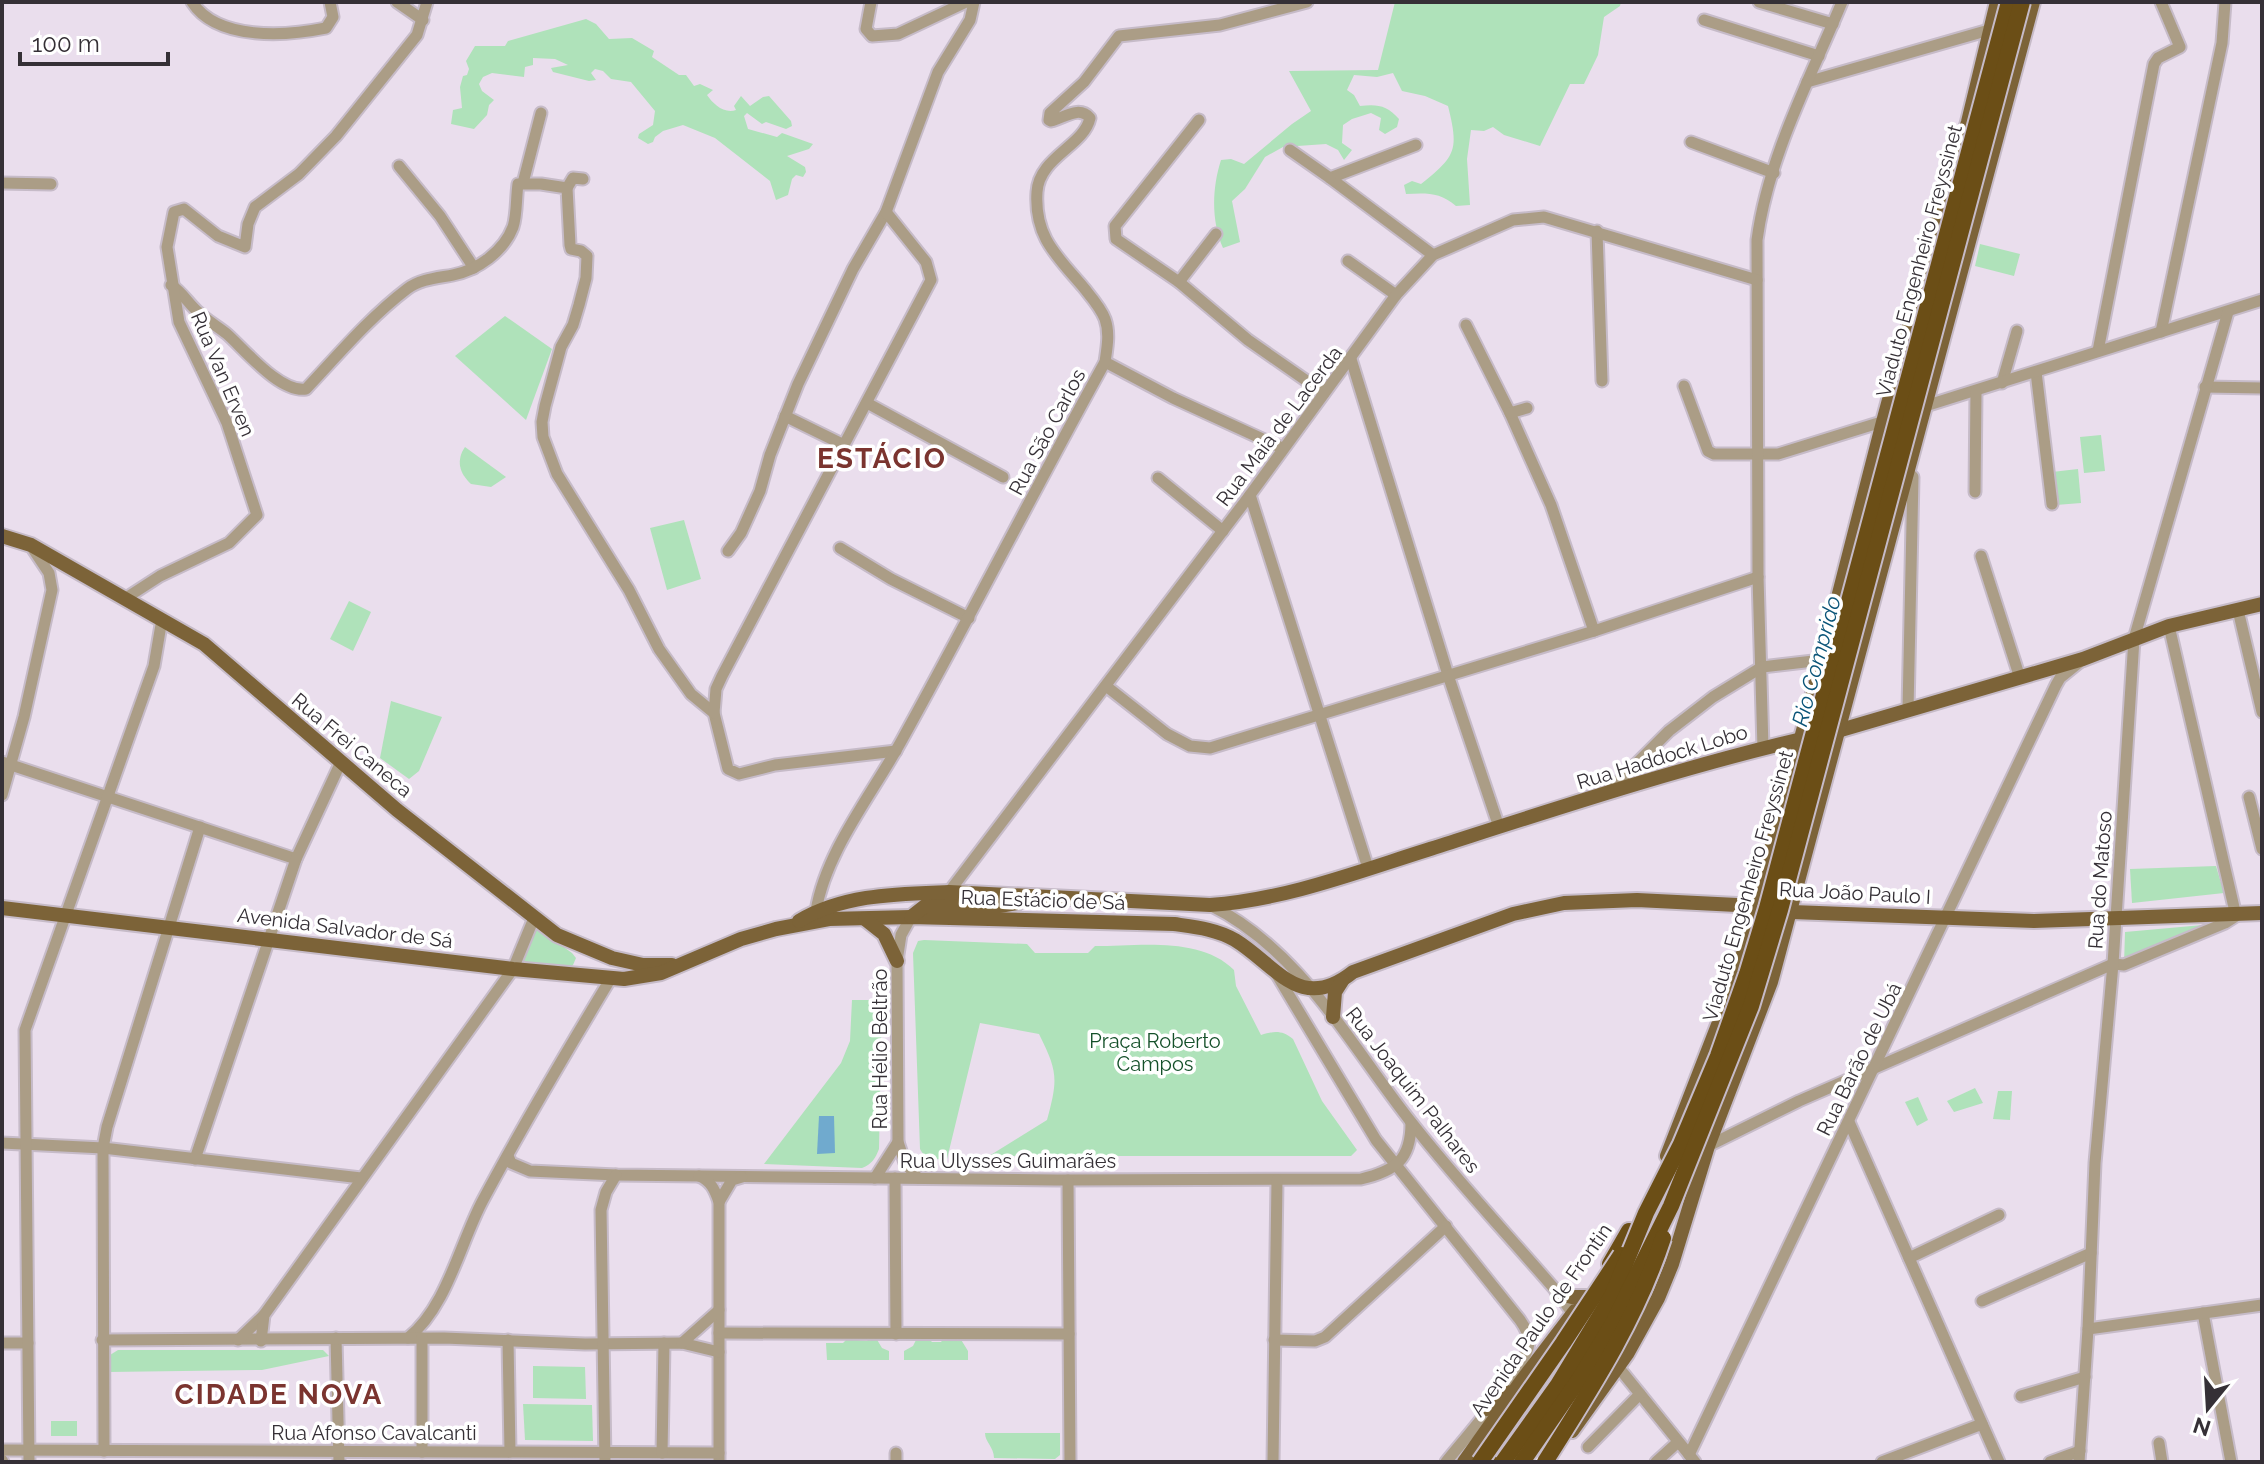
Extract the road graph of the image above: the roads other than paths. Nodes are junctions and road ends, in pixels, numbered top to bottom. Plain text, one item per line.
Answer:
1 (192, 2) edge
2 (330, 2) edge
3 (397, 2) edge
4 (427, 2) edge
5 (871, 2) edge
6 (966, 2) edge
7 (974, 2) edge
8 (1307, 2) edge
9 (1759, 2) edge
10 (1842, 2) edge
11 (1997, 2) edge
12 (2009, 2) edge
13 (2161, 2) edge
14 (2225, 2) edge
15 (2031, 4) edge
16 (423, 20) junction
17 (1704, 20) dead end
18 (1833, 24) junction
19 (1989, 30) junction
20 (2022, 38) junction
21 (1819, 56) junction
22 (1807, 82) junction
23 (541, 113) dead end
24 (1199, 120) dead end
25 (1968, 122) junction
26 (1999, 129) junction
27 (1691, 142) dead end
28 (1416, 145) dead end
29 (1290, 150) dead end
30 (399, 166) dead end
31 (1774, 173) junction
32 (1330, 178) junction
33 (583, 179) dead end
34 (2, 183) edge
35 (523, 183) junction
36 (51, 184) dead end
37 (567, 188) junction
38 (886, 212) junction
39 (1597, 231) junction
40 (1216, 234) dead end
41 (1931, 244) junction
42 (1965, 253) junction
43 (1433, 255) junction
44 (1348, 261) dead end
45 (474, 268) junction
46 (1757, 280) junction
47 (1179, 282) junction
48 (171, 285) junction
49 (1396, 295) junction
50 (2262, 300) edge
51 (196, 311) junction
52 (2228, 312) junction
53 (179, 322) junction
54 (1466, 325) dead end
55 (2017, 331) dead end
56 (2161, 332) junction
57 (2098, 351) junction
58 (1351, 359) junction
59 (1105, 362) junction
60 (2036, 372) junction
61 (1602, 381) dead end
62 (2002, 383) junction
63 (1684, 386) dead end
64 (2205, 387) junction
65 (2262, 388) edge
66 (1976, 391) junction
67 (1324, 393) junction
68 (867, 403) junction
69 (1923, 407) junction
70 (1527, 408) dead end
71 (1510, 413) junction
72 (785, 416) junction
73 (1884, 421) junction
74 (844, 445) junction
75 (1282, 448) junction
76 (1758, 455) junction
77 (1906, 470) junction
78 (1003, 477) dead end
79 (1158, 478) dead end
80 (1975, 492) dead end
81 (1250, 495) junction
82 (2052, 504) dead end
83 (1223, 531) junction
84 (2, 536) edge
85 (31, 545) junction
86 (840, 548) dead end
87 (728, 551) dead end
88 (1981, 556) dead end
89 (1758, 577) junction
90 (126, 598) junction
91 (2262, 604) edge
92 (2238, 610) junction
93 (969, 618) junction
94 (162, 619) junction
95 (2169, 626) junction
96 (1594, 631) junction
97 (2134, 639) junction
98 (1822, 660) junction
99 (1762, 667) junction
100 (2054, 674) junction
101 (1448, 675) junction
102 (2020, 678) junction
103 (1106, 686) junction
104 (1908, 710) junction
105 (2262, 712) edge
106 (714, 713) junction
107 (1321, 714) junction
108 (1838, 731) junction
109 (1801, 739) junction
110 (1763, 748) junction
111 (896, 751) junction
112 (341, 762) junction
113 (6, 763) edge
114 (106, 794) junction
115 (2, 795) edge
116 (1604, 796) junction
117 (2249, 797) dead end
118 (200, 827) junction
119 (1499, 827) junction
120 (2262, 849) edge
121 (296, 859) junction
122 (1368, 868) junction
123 (949, 892) junction
124 (1045, 899) junction
125 (1210, 905) junction
126 (1756, 907) junction
127 (2, 908) edge
128 (816, 911) junction
129 (1792, 912) junction
130 (2262, 913) edge
131 (64, 914) junction
132 (2236, 916) junction
133 (911, 917) junction
134 (1947, 917) junction
135 (534, 918) junction
136 (864, 919) junction
137 (2115, 920) junction
138 (792, 925) junction
139 (169, 926) junction
140 (557, 935) junction
141 (269, 939) junction
142 (897, 961) junction
143 (2113, 964) junction
144 (681, 965) junction
145 (513, 969) junction
146 (570, 973) junction
147 (1277, 975) junction
148 (1737, 976) junction
149 (611, 978) junction
150 (1342, 981) junction
151 (1771, 982) junction
152 (1310, 988) junction
153 (1333, 1017) junction
154 (1874, 1070) junction
155 (1851, 1079) junction
156 (1865, 1089) junction
157 (1849, 1122) junction
158 (1411, 1123) junction
159 (898, 1142) junction
160 (2, 1143) edge
161 (27, 1145) junction
162 (103, 1148) junction
163 (1688, 1148) junction
164 (508, 1156) junction
165 (195, 1159) junction
166 (1397, 1165) junction
167 (616, 1175) junction
168 (698, 1176) junction
169 (744, 1176) junction
170 (361, 1178) junction
171 (875, 1178) junction
172 (895, 1178) junction
173 (918, 1178) junction
174 (1068, 1180) junction
175 (1277, 1180) junction
176 (719, 1202) junction
177 (1671, 1206) junction
178 (1646, 1213) junction
179 (1999, 1215) dead end
180 (1446, 1226) junction
181 (1633, 1236) junction
182 (1679, 1241) junction
183 (2091, 1253) junction
184 (1909, 1258) junction
185 (1672, 1264) junction
186 (1558, 1293) junction
187 (1586, 1297) junction
188 (1982, 1301) dead end
189 (2262, 1305) edge
190 (719, 1310) junction
191 (2203, 1313) junction
192 (1573, 1314) junction
193 (264, 1315) junction
194 (430, 1316) junction
195 (2088, 1329) junction
196 (719, 1333) junction
197 (896, 1334) junction
198 (1069, 1334) junction
199 (336, 1338) junction
200 (408, 1338) junction
201 (422, 1338) junction
202 (444, 1338) junction
203 (102, 1340) junction
204 (238, 1340) junction
205 (508, 1340) junction
206 (1274, 1340) junction
207 (261, 1341) junction
208 (2, 1343) edge
209 (28, 1343) junction
210 (664, 1343) junction
211 (682, 1343) junction
212 (604, 1344) junction
213 (719, 1352) junction
214 (1605, 1352) junction
215 (1618, 1367) junction
216 (2085, 1377) junction
217 (1516, 1380) junction
218 (1640, 1394) junction
219 (2021, 1396) dead end
220 (1492, 1413) junction
221 (1982, 1424) junction
222 (1678, 1442) junction
223 (2159, 1443) dead end
224 (1588, 1447) dead end
225 (2, 1450) edge
226 (104, 1451) junction
227 (422, 1452) junction
228 (510, 1452) junction
229 (662, 1453) junction
230 (29, 1456) edge
231 (2079, 1456) edge
232 (339, 1457) edge
233 (605, 1458) edge
234 (719, 1458) edge
235 (1692, 1458) edge
236 (1070, 1462) edge
237 (1273, 1462) edge
238 (1446, 1462) edge
239 (1464, 1462) edge
240 (1480, 1462) edge
241 (1501, 1462) edge
242 (1522, 1462) edge
243 (1529, 1462) edge
244 (1545, 1462) edge
245 (1553, 1462) edge
246 (1656, 1462) edge
247 (1882, 1462) edge
248 (1999, 1462) edge
249 (2050, 1462) edge
250 (2162, 1462) edge
251 (2231, 1462) edge

1 - 2 street
3 - 16 street
4 - 16 street
5 - 6 street
7 - 38 street
8 - 59 street, Rua São Carlos
9 - 18 street
10 - 18 street
11 - 19 main road, Avenida Paulo de Frontin
12 - 178 highway, Viaduto Engenheiro Freyssinet, bridge
13 - 57 street
14 - 56 street
15 - 20 main road, Avenida Paulo de Frontin
15 - 177 highway, Viaduto Engenheiro Freyssinet, bridge
16 - 48 street, Rua Van Erven
17 - 21 street
18 - 21 street
19 - 20 street, bridge
19 - 22 street
19 - 25 main road, Avenida Paulo de Frontin
20 - 26 main road, Avenida Paulo de Frontin
21 - 22 street
22 - 31 street
23 - 35 street
24 - 47 street
25 - 26 main road, bridge
25 - 41 main road, Avenida Paulo de Frontin
26 - 42 main road, Avenida Paulo de Frontin
27 - 31 street
28 - 32 street
29 - 32 street
30 - 45 street
31 - 46 street
32 - 43 street
33 - 37 street
34 - 36 street
35 - 37 street
35 - 45 street
37 - 106 street
38 - 68 street
38 - 72 street
39 - 43 street, Rua Maia de Lacerda
39 - 46 street, Rua Maia de Lacerda
39 - 61 street
40 - 47 street
41 - 42 main road, bridge
41 - 73 main road, Avenida Paulo de Frontin
42 - 69 main road, Avenida Paulo de Frontin
43 - 49 street, Rua Maia de Lacerda
44 - 49 street
45 - 51 street
46 - 76 street
47 - 67 street
48 - 51 street
48 - 53 street, Rua Van Erven
49 - 58 street, Rua Maia de Lacerda
50 - 52 street
51 - 53 street
52 - 56 street
52 - 64 street, Rua do Matoso
53 - 90 street, Rua Van Erven
54 - 71 street
55 - 62 street
56 - 57 street
57 - 60 street
58 - 67 street, Rua Maia de Lacerda
58 - 101 street
59 - 75 street
59 - 93 street, Rua São Carlos
60 - 62 street
60 - 82 street
62 - 66 street
63 - 76 street
64 - 65 street
64 - 97 street, Rua do Matoso
66 - 69 street
66 - 80 street
67 - 75 street, Rua Maia de Lacerda
68 - 74 street
68 - 78 street
69 - 73 street, bridge
69 - 77 main road, Avenida Paulo de Frontin
70 - 71 street
71 - 96 street
72 - 74 street
72 - 87 street
73 - 76 street
73 - 98 main road, Avenida Paulo de Frontin
74 - 106 street
75 - 81 street, Rua Maia de Lacerda
76 - 89 street
77 - 104 street
77 - 108 main road, Avenida Paulo de Frontin
79 - 83 street
81 - 83 street, Rua Maia de Lacerda
81 - 107 street
83 - 103 street, Rua Maia de Lacerda
84 - 85 main road, Rua Frei Caneca
85 - 90 main road, Rua Frei Caneca
85 - 113 street
86 - 93 street
88 - 102 street
89 - 96 street
89 - 99 street
90 - 94 main road, Rua Frei Caneca
91 - 92 main road, Rua Haddock Lobo
92 - 95 main road, Rua Haddock Lobo
92 - 105 street
93 - 111 street, Rua São Carlos
94 - 112 main road, Rua Frei Caneca
94 - 114 street
95 - 97 main road, Rua Haddock Lobo
95 - 132 street
96 - 101 street
97 - 100 main road, Rua Haddock Lobo
97 - 137 street, Rua do Matoso
98 - 99 street
98 - 109 main road, Avenida Paulo de Frontin
99 - 110 street
99 - 116 street
100 - 102 main road, Rua Haddock Lobo
100 - 134 street, Rua Barão de Ubá
101 - 107 street
101 - 119 street
102 - 104 main road, Rua Haddock Lobo
103 - 107 street
103 - 123 street, Rua Maia de Lacerda
104 - 108 main road, Rua Haddock Lobo
106 - 111 street
107 - 122 street
108 - 109 main road, Rua Haddock Lobo, bridge
108 - 129 main road, Avenida Paulo de Frontin
109 - 110 main road, Rua Haddock Lobo
109 - 126 main road, Avenida Paulo de Frontin
110 - 116 main road, Rua Haddock Lobo
111 - 128 street, Rua São Carlos
112 - 121 street
112 - 135 main road, Rua Frei Caneca
113 - 114 street
113 - 115 street
114 - 118 street
114 - 131 street
116 - 119 main road, Rua Haddock Lobo
117 - 120 street
118 - 121 street
118 - 139 street
119 - 122 main road, Rua Haddock Lobo
121 - 141 street
122 - 125 main road, Rua Haddock Lobo
123 - 124 main road, Rua Estácio de Sá
123 - 128 main road, Rua Estácio de Sá
124 - 125 main road, Rua Estácio de Sá
124 - 133 main road
125 - 152 street, Rua Joaquim Palhares
126 - 129 main road, Rua João Paulo I, bridge
126 - 148 main road, Avenida Paulo de Frontin
126 - 150 main road, Rua João Paulo I
127 - 131 main road, Avenida Salvador de Sá
128 - 138 main road, Rua Estácio de Sá
129 - 134 main road, Rua João Paulo I
129 - 151 main road, Avenida Paulo de Frontin
130 - 132 main road, Rua João Paulo I
131 - 139 main road, Avenida Salvador de Sá
131 - 161 street
132 - 137 main road, Rua João Paulo I
132 - 143 street
133 - 136 main road, Rua Estácio de Sá
133 - 142 street, Rua Hélio Beltrão
133 - 147 main road, Rua Estácio de Sá
134 - 137 main road, Rua João Paulo I
134 - 154 street, Rua Barão de Ubá
135 - 140 main road, Rua Frei Caneca
135 - 145 street
136 - 138 main road, Rua Estácio de Sá
136 - 142 main road
137 - 143 street, Rua do Matoso
138 - 144 main road, Rua Estácio de Sá
139 - 141 main road, Avenida Salvador de Sá
139 - 162 street
140 - 144 main road, Rua Frei Caneca
140 - 146 main road
141 - 145 main road, Avenida Salvador de Sá
141 - 165 street
142 - 159 street, Rua Hélio Beltrão
143 - 154 street
143 - 183 street, Rua do Matoso
144 - 149 main road, Avenida Salvador de Sá
145 - 146 main road, Avenida Salvador de Sá
145 - 170 street
146 - 149 main road, Avenida Salvador de Sá
147 - 152 main road
147 - 166 street
148 - 151 main road, bridge
148 - 163 main road, Avenida Paulo de Frontin
149 - 164 street
150 - 152 main road, Rua João Paulo I
150 - 153 main road
151 - 163 main road, Avenida Paulo de Frontin
152 - 153 street, Rua Joaquim Palhares
153 - 158 street, Rua Joaquim Palhares
154 - 155 street
154 - 156 street, Rua Barão de Ubá
155 - 156 street
155 - 163 street
156 - 157 street, Rua Barão de Ubá
157 - 184 street
157 - 235 street, Rua Barão de Ubá
158 - 166 street
158 - 186 street, Rua Joaquim Palhares
159 - 171 street
159 - 173 street, Rua Hélio Beltrão
160 - 161 street
161 - 162 street
161 - 209 street
162 - 165 street
162 - 203 street
163 - 181 main road, Avenida Paulo de Frontin
163 - 182 main road, Avenida Paulo de Frontin
164 - 167 street, Rua Ulysses Guimarães
164 - 194 street
165 - 170 street
166 - 175 street, Rua Ulysses Guimarães
166 - 180 street
167 - 168 street, Rua Ulysses Guimarães
167 - 212 street
168 - 169 street, Rua Ulysses Guimarães
168 - 176 street
169 - 171 street, Rua Ulysses Guimarães
169 - 176 street
170 - 193 street
171 - 172 street, Rua Ulysses Guimarães
172 - 173 street, Rua Ulysses Guimarães
172 - 197 street
173 - 174 street, Rua Ulysses Guimarães
174 - 175 street, Rua Ulysses Guimarães
174 - 198 street
175 - 206 street
176 - 190 street
177 - 242 highway, Viaduto Engenheiro Freyssinet, bridge
177 - 244 highway, bridge
178 - 240 highway, bridge
178 - 241 highway, Viaduto Engenheiro Freyssinet, bridge
179 - 184 street
180 - 206 street
180 - 217 street
181 - 182 main road, bridge
181 - 187 main road, Avenida Paulo de Frontin
181 - 241 highway
182 - 185 main road, Avenida Paulo de Frontin
183 - 188 street
183 - 195 street, Rua do Matoso
184 - 221 street
185 - 214 main road, Avenida Paulo de Frontin
185 - 215 main road, Avenida Paulo de Frontin
186 - 187 main road
186 - 192 street, Rua Joaquim Palhares
187 - 192 main road, Avenida Paulo de Frontin
189 - 191 street
190 - 196 street
190 - 211 street
191 - 195 street
191 - 251 street
192 - 217 main road, Avenida Paulo de Frontin
193 - 204 street
193 - 207 street
194 - 200 street
194 - 202 street
195 - 216 street, Rua do Matoso
196 - 197 street
196 - 213 street
197 - 198 street
198 - 236 street
199 - 200 street
199 - 207 street
199 - 232 street
200 - 201 street
201 - 202 street
201 - 227 street
202 - 205 street
203 - 204 street
203 - 226 street
204 - 207 street
205 - 212 street
205 - 228 street
206 - 237 street
208 - 209 street
209 - 230 street
210 - 211 street
210 - 212 street
210 - 229 street
211 - 213 street
212 - 233 street
213 - 234 street
214 - 215 street
214 - 243 main road, Avenida Paulo de Frontin
215 - 218 street
215 - 245 main road, Avenida Paulo de Frontin
216 - 219 street
216 - 231 street, Rua do Matoso
217 - 220 main road, Avenida Paulo de Frontin
217 - 220 main road
218 - 222 street
218 - 224 street
220 - 238 street, Avenida Paulo de Frontin
220 - 239 main road, Avenida Paulo de Frontin
221 - 247 street
221 - 248 street
222 - 235 street
222 - 246 street
223 - 250 street
225 - 230 street, Rua Afonso Cavalcanti
226 - 230 street, Rua Afonso Cavalcanti
226 - 232 street, Rua Afonso Cavalcanti
227 - 228 street, Rua Afonso Cavalcanti
227 - 232 street, Rua Afonso Cavalcanti
228 - 233 street, Rua Afonso Cavalcanti
229 - 233 street, Rua Afonso Cavalcanti
229 - 234 street, Rua Afonso Cavalcanti
231 - 249 street

